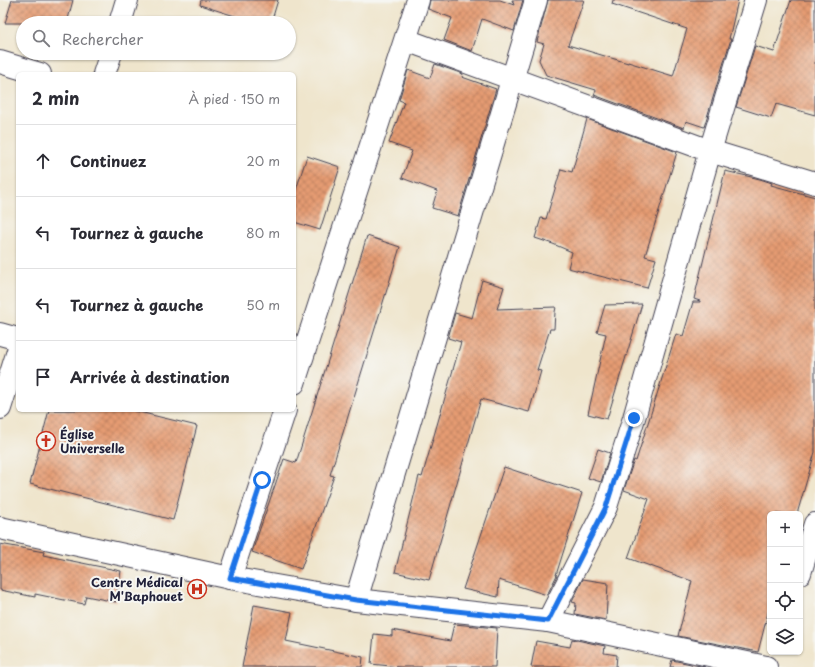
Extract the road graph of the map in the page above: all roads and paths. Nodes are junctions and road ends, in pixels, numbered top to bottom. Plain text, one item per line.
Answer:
1 (127, 0) edge
2 (418, 0) edge
3 (536, 0) edge
4 (756, 0) edge
5 (122, 16) edge
6 (406, 40) junction
7 (109, 60) edge
8 (0, 62) edge
9 (33, 72) edge
10 (105, 72) edge
11 (512, 78) junction
12 (710, 151) junction
13 (815, 183) edge
14 (0, 334) edge
15 (16, 338) edge
16 (16, 357) edge
17 (296, 377) edge
18 (0, 408) edge
19 (284, 412) edge
20 (815, 524) edge
21 (0, 528) edge
22 (803, 563) edge
23 (230, 578) junction
24 (356, 600) junction
25 (548, 621) junction
26 (775, 655) edge
27 (766, 667) edge
28 (772, 667) edge

1 - 5 street
2 - 6 street
3 - 11 street
4 - 12 street
6 - 11 street
6 - 17 street
7 - 10 street
8 - 9 street
11 - 12 street
11 - 24 street
12 - 13 street
12 - 25 street
14 - 15 street
16 - 18 street
19 - 23 street
20 - 22 street
21 - 23 street
23 - 24 street
24 - 25 street
25 - 27 street
26 - 28 street

